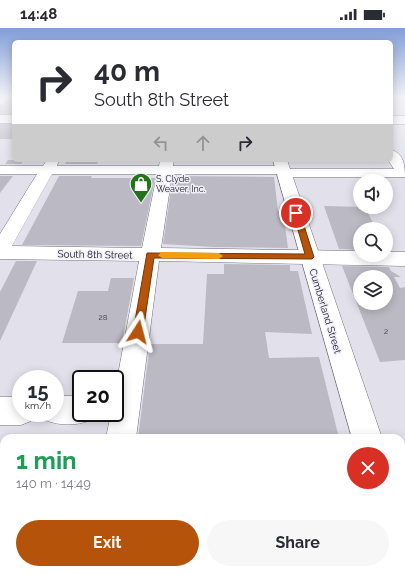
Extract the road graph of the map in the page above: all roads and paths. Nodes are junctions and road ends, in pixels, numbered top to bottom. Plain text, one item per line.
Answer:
1 (393, 157) edge
2 (117, 165) edge
3 (144, 165) edge
4 (166, 165) edge
5 (282, 168) edge
6 (47, 169) edge
7 (0, 170) edge
8 (405, 173) edge
9 (0, 181) edge
10 (0, 249) edge
11 (0, 252) edge
12 (150, 255) junction
13 (310, 257) junction
14 (405, 259) edge
15 (124, 389) edge
16 (0, 411) edge
17 (12, 411) edge
18 (120, 422) edge
19 (121, 434) edge
20 (365, 434) edge

1 - 8 main road
2 - 3 main road
2 - 6 main road
3 - 4 main road
4 - 5 main road
4 - 12 main road
5 - 8 main road
5 - 13 main road, Cumberland Street
6 - 7 main road
6 - 9 main road
6 - 10 main road
11 - 12 main road, South 8th Street
12 - 13 main road, South 8th Street
12 - 15 main road
13 - 14 main road, South 8th Street
13 - 20 main road, Cumberland Street
16 - 17 main road
18 - 19 main road

